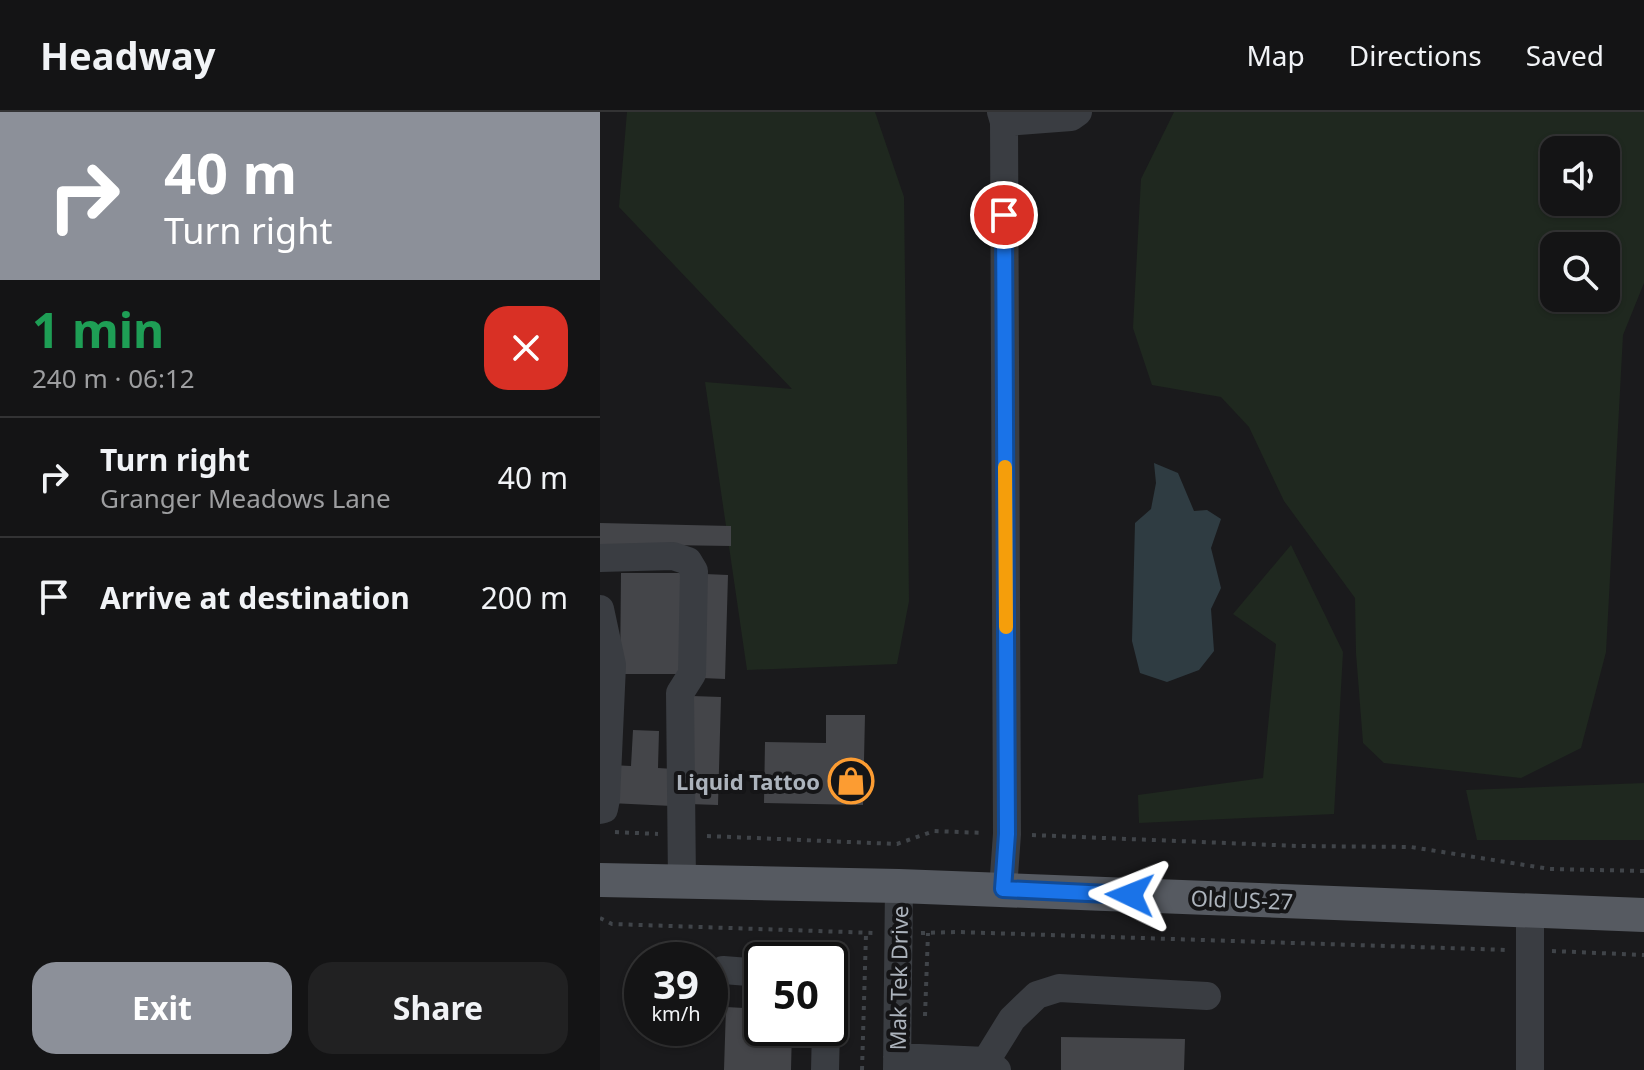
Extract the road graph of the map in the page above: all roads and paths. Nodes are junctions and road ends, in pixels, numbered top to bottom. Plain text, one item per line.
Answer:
1 (1078, 112) edge
2 (1003, 117) edge
3 (600, 558) edge
4 (600, 609) edge
5 (607, 821) edge
6 (680, 834) junction
7 (1007, 834) junction
8 (1644, 871) edge
9 (600, 880) edge
10 (682, 882) junction
11 (899, 886) junction
12 (1003, 889) junction
13 (1530, 911) junction
14 (1644, 915) edge
15 (600, 918) edge
16 (914, 933) junction
17 (866, 934) junction
18 (1529, 950) junction
19 (1644, 955) edge
20 (1207, 996) dead end
21 (826, 1046) edge
22 (906, 1062) edge
23 (992, 1066) edge
24 (825, 1070) edge
25 (862, 1070) edge
26 (1530, 1070) edge

1 - 2 street
2 - 7 street
3 - 6 street
4 - 5 street
5 - 6 path
6 - 7 path
6 - 10 street
7 - 8 path
7 - 12 street
9 - 10 main road, Old US-27
10 - 11 main road, Old US-27
11 - 12 main road, Old US-27
11 - 16 street, Mak Tek Drive
12 - 13 main road, Old US-27
13 - 14 main road, Old US-27
13 - 18 street
15 - 17 path
16 - 17 path
16 - 18 path
16 - 22 street, Mak Tek Drive
16 - 22 path
17 - 25 path
18 - 19 path
18 - 26 street
20 - 23 street
21 - 24 street
22 - 23 street

